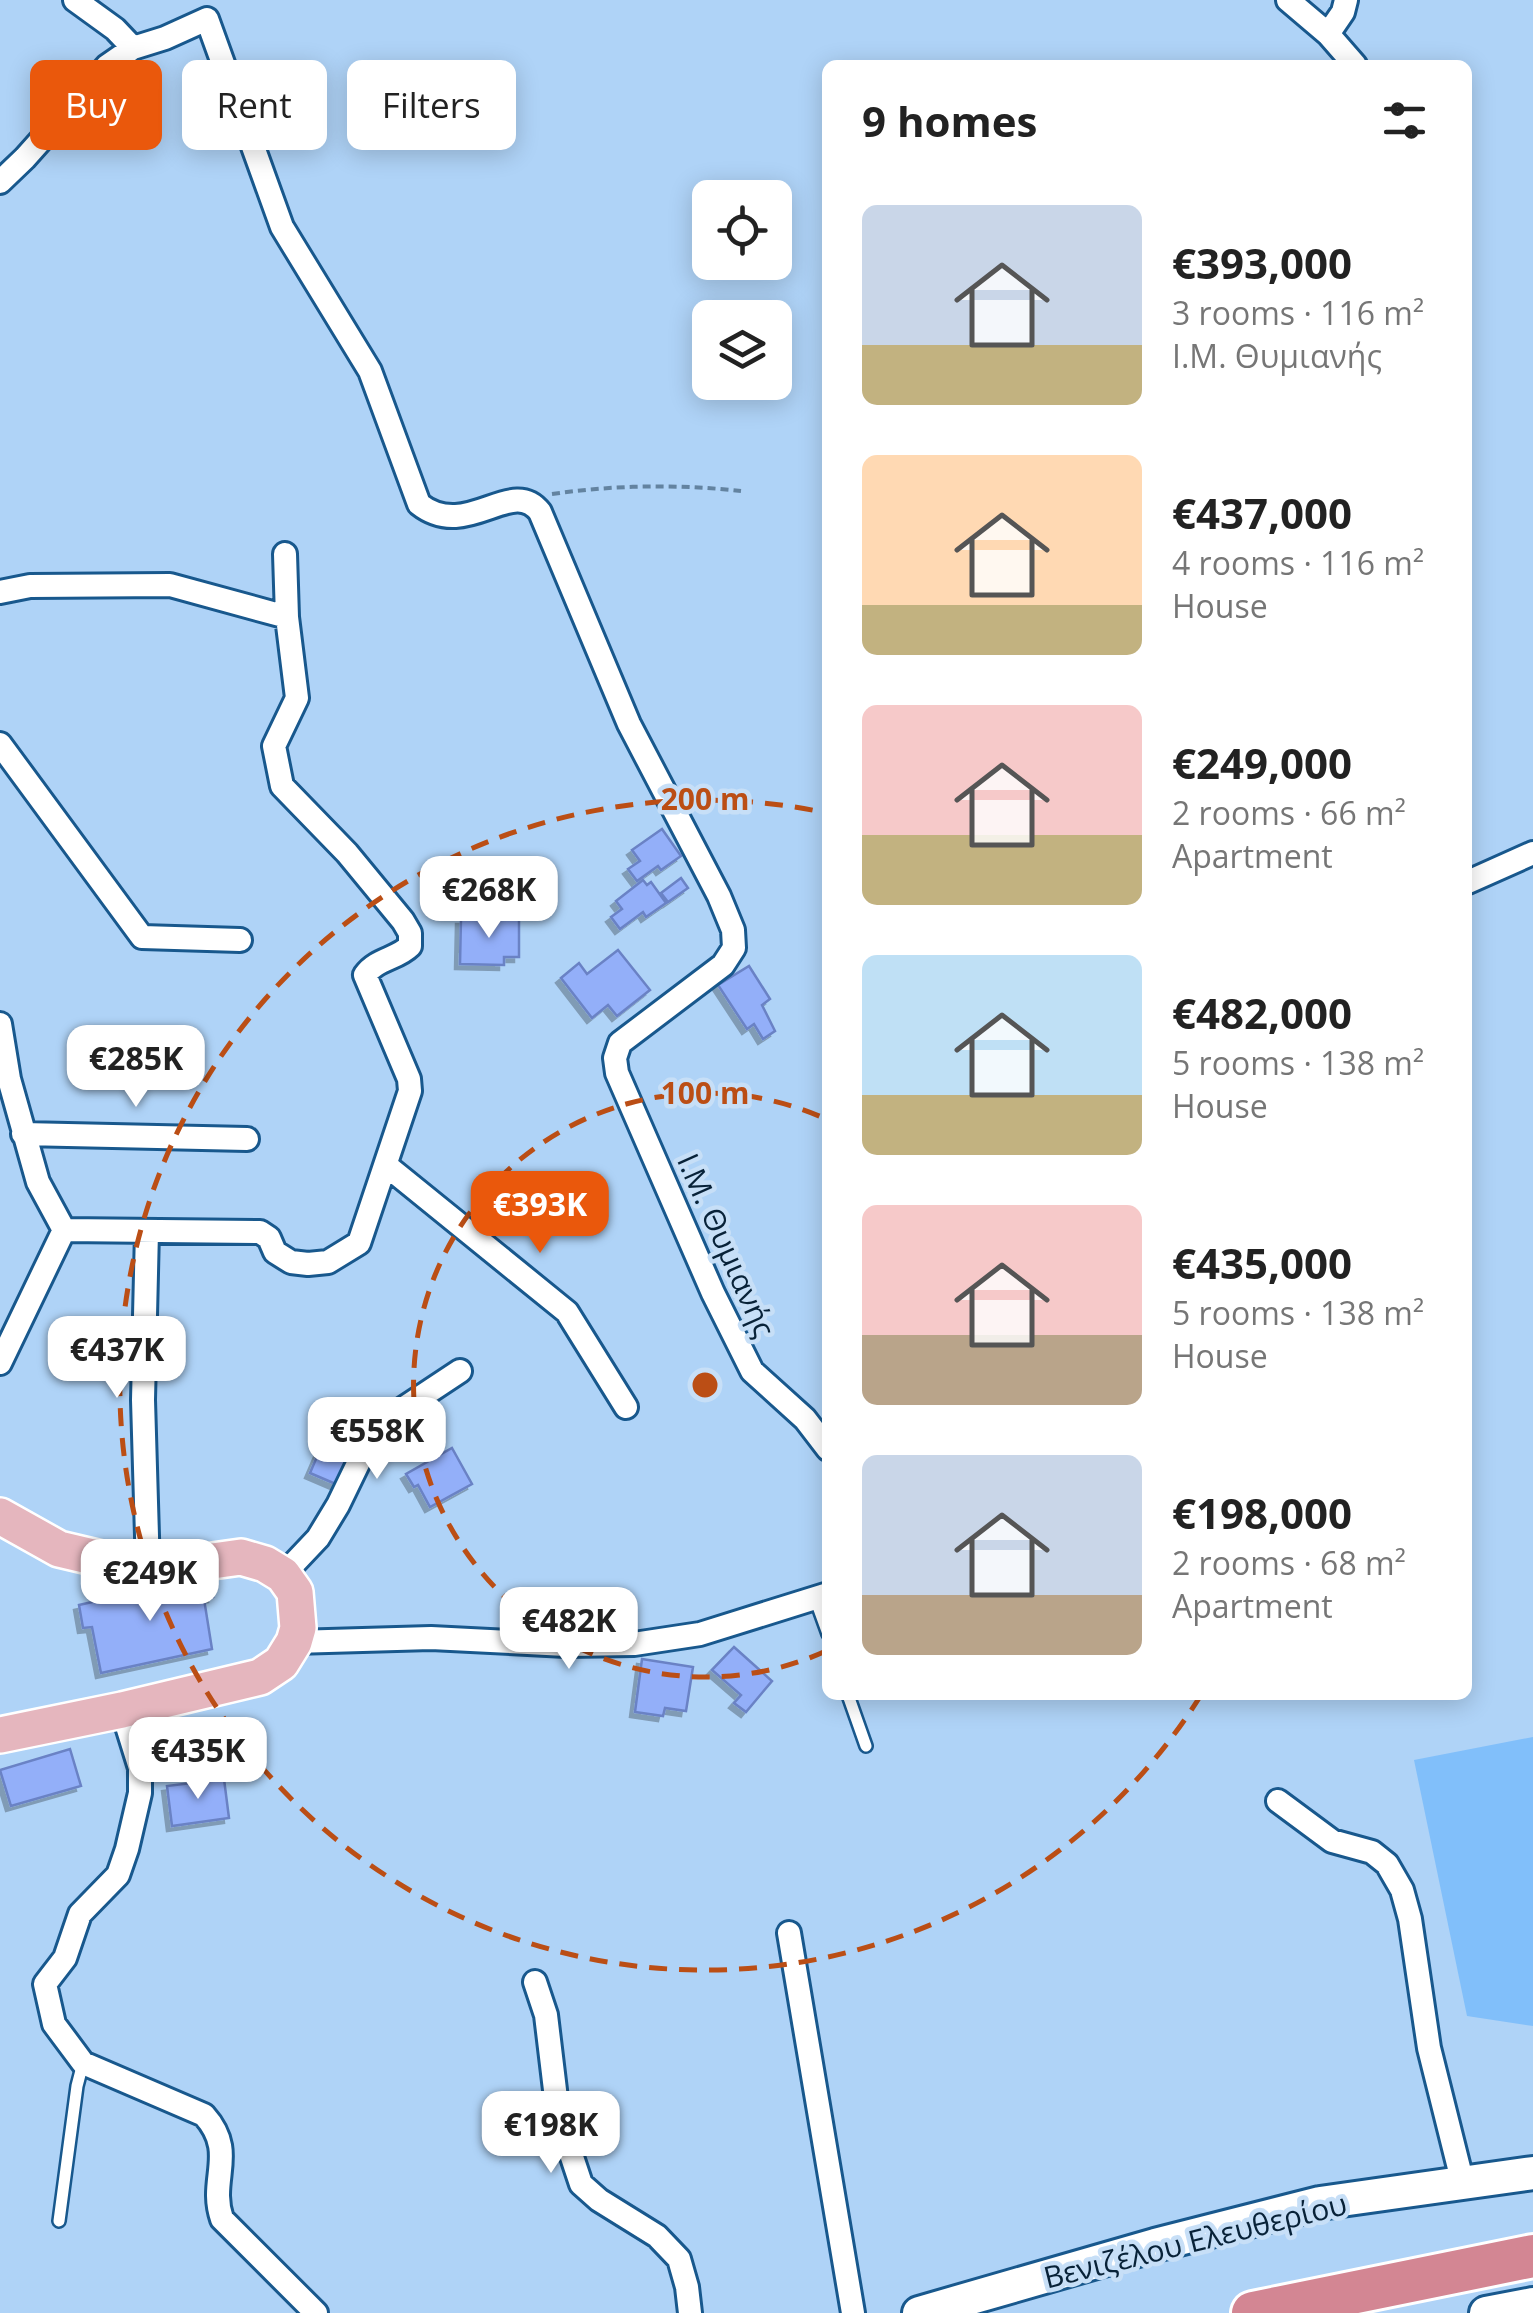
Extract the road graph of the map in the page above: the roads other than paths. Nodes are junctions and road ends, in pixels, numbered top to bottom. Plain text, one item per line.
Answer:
1 (75, 0) edge
2 (1288, 0) edge
3 (1346, 0) edge
4 (209, 9) edge
5 (1328, 34) junction
6 (134, 48) junction
7 (1351, 60) edge
8 (0, 182) edge
9 (285, 554) dead end
10 (0, 592) edge
11 (287, 617) junction
12 (0, 744) edge
13 (1533, 853) edge
14 (1472, 880) edge
15 (240, 940) dead end
16 (0, 1024) edge
17 (23, 1134) junction
18 (247, 1139) dead end
19 (387, 1166) junction
20 (64, 1230) junction
21 (147, 1231) junction
22 (0, 1363) edge
23 (460, 1371) dead end
24 (626, 1407) dead end
25 (822, 1441) edge
26 (0, 1516) edge
27 (148, 1570) junction
28 (284, 1575) junction
29 (821, 1596) edge
30 (294, 1642) junction
31 (850, 1700) edge
32 (122, 1710) junction
33 (0, 1735) edge
34 (866, 1746) dead end
35 (1278, 1801) dead end
36 (789, 1932) dead end
37 (535, 1982) dead end
38 (83, 2063) junction
39 (1533, 2173) edge
40 (1463, 2184) junction
41 (59, 2221) dead end
42 (1533, 2256) edge
43 (1533, 2304) edge
44 (316, 2313) edge
45 (690, 2313) edge
46 (853, 2313) edge
47 (919, 2313) edge
48 (1253, 2313) edge
49 (1486, 2313) edge

1 - 6 street
2 - 5 street
3 - 5 street
4 - 6 street
4 - 25 street, Ι.Μ. Θυμιανής
5 - 7 street
6 - 8 street
9 - 11 street
10 - 11 street
11 - 19 street
12 - 15 street
13 - 14 street
16 - 17 street
17 - 18 street
17 - 20 street
19 - 21 street
19 - 24 street
20 - 21 street
20 - 22 street
21 - 27 street
23 - 28 street
26 - 27 main road
27 - 28 main road
28 - 30 main road
29 - 30 street
30 - 32 main road
31 - 34 lane
32 - 33 main road
32 - 38 street
35 - 40 street
36 - 46 street
37 - 45 street
38 - 41 lane
38 - 44 street
39 - 40 street, Βενιζέλου Ελευθερίου
40 - 47 street, Βενιζέλου Ελευθερίου
42 - 48 highway
43 - 49 street

